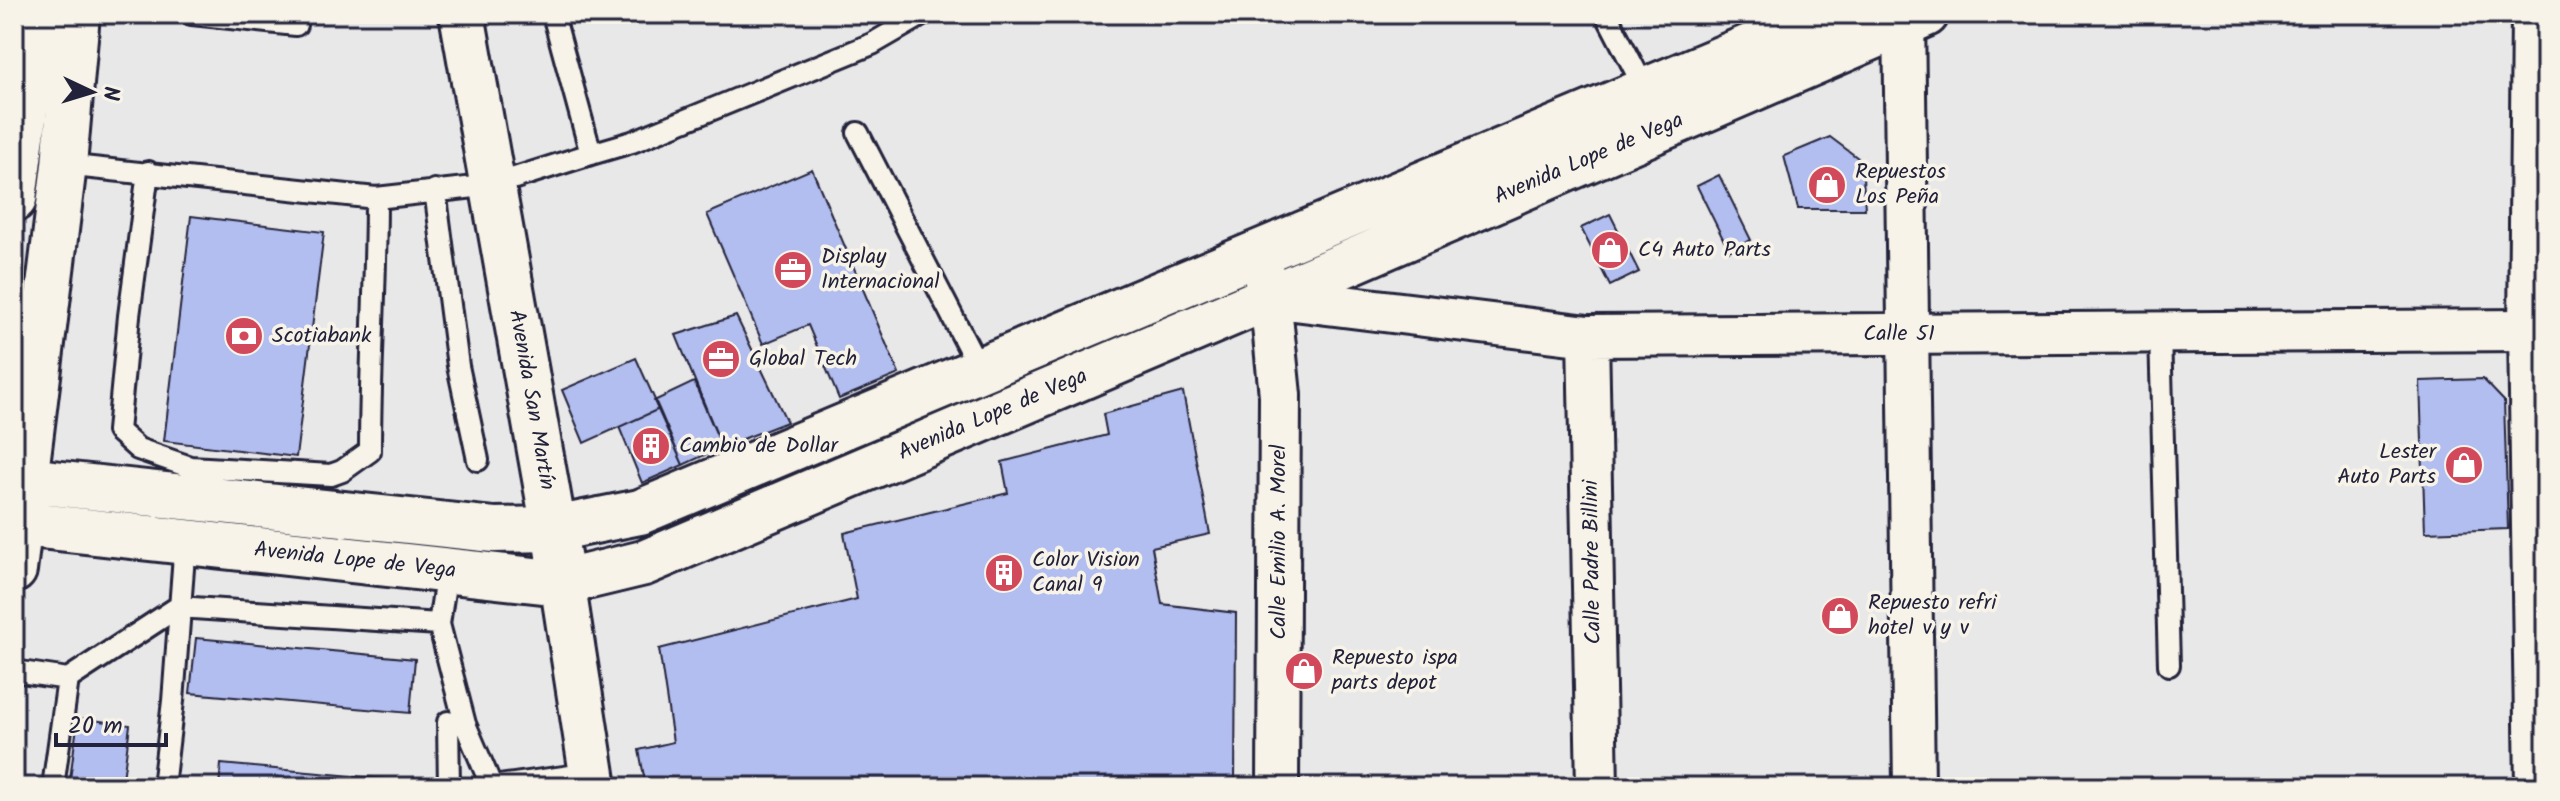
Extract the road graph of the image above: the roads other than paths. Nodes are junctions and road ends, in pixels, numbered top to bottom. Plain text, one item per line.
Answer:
1 (37, 14) edge
2 (77, 14) edge
3 (192, 14) edge
4 (462, 14) edge
5 (553, 14) edge
6 (924, 14) edge
7 (1606, 14) edge
8 (2534, 14) edge
9 (1912, 17) edge
10 (1810, 18) edge
11 (296, 25) dead end
12 (68, 90) junction
13 (1646, 91) junction
14 (858, 133) dead end
15 (591, 154) junction
16 (64, 165) junction
17 (148, 172) junction
18 (493, 185) junction
19 (435, 190) junction
20 (376, 198) junction
21 (14, 199) edge
22 (1257, 254) junction
23 (1270, 297) junction
24 (2538, 331) edge
25 (2160, 333) junction
26 (1909, 334) junction
27 (14, 336) edge
28 (1588, 336) junction
29 (980, 370) junction
30 (478, 460) dead end
31 (19, 480) edge
32 (328, 494) junction
33 (17, 524) edge
34 (554, 529) junction
35 (185, 542) junction
36 (14, 570) edge
37 (447, 571) junction
38 (561, 583) junction
39 (178, 607) junction
40 (439, 624) junction
41 (2169, 665) dead end
42 (14, 671) edge
43 (68, 679) junction
44 (448, 722) dead end
45 (593, 780) edge
46 (53, 787) edge
47 (163, 787) edge
48 (449, 787) edge
49 (492, 787) edge
50 (1278, 787) edge
51 (1597, 787) edge
52 (1914, 787) edge
53 (2538, 787) edge

1 - 21 main road
2 - 12 main road
3 - 11 lane
4 - 18 main road, Avenida San Martín
5 - 15 lane
6 - 15 lane
7 - 13 lane
8 - 24 main road
9 - 23 main road, Avenida Lope de Vega
9 - 26 street
10 - 13 main road, Avenida Lope de Vega
12 - 16 main road
12 - 27 main road
13 - 22 main road, Avenida Lope de Vega
14 - 29 lane
15 - 18 lane
16 - 17 lane
16 - 31 main road
17 - 20 lane
17 - 32 lane
18 - 19 lane
18 - 34 main road, Avenida San Martín
19 - 20 lane
19 - 30 lane
20 - 32 lane
22 - 23 street, Calle Emilio A. Morel
22 - 29 main road, Avenida Lope de Vega
23 - 28 street, Calle 51
23 - 38 main road, Avenida Lope de Vega
23 - 50 street, Calle Emilio A. Morel
24 - 25 street, Calle 51
24 - 53 main road
25 - 26 street, Calle 51
25 - 41 lane
26 - 28 street, Calle 51
26 - 52 street
28 - 51 street, Calle Padre Billini
29 - 34 main road, Avenida Lope de Vega
31 - 32 main road, Avenida Lope de Vega
31 - 33 main road
32 - 34 main road, Avenida Lope de Vega
33 - 35 main road, Avenida Lope de Vega
33 - 36 main road
34 - 38 main road, Avenida San Martín
35 - 37 main road, Avenida Lope de Vega
35 - 39 lane
37 - 38 main road, Avenida Lope de Vega
37 - 40 lane
38 - 45 main road, Avenida San Martín
39 - 40 lane
39 - 43 lane
39 - 47 lane
40 - 49 lane
42 - 43 lane
43 - 46 lane
44 - 48 lane
45 - 49 lane

